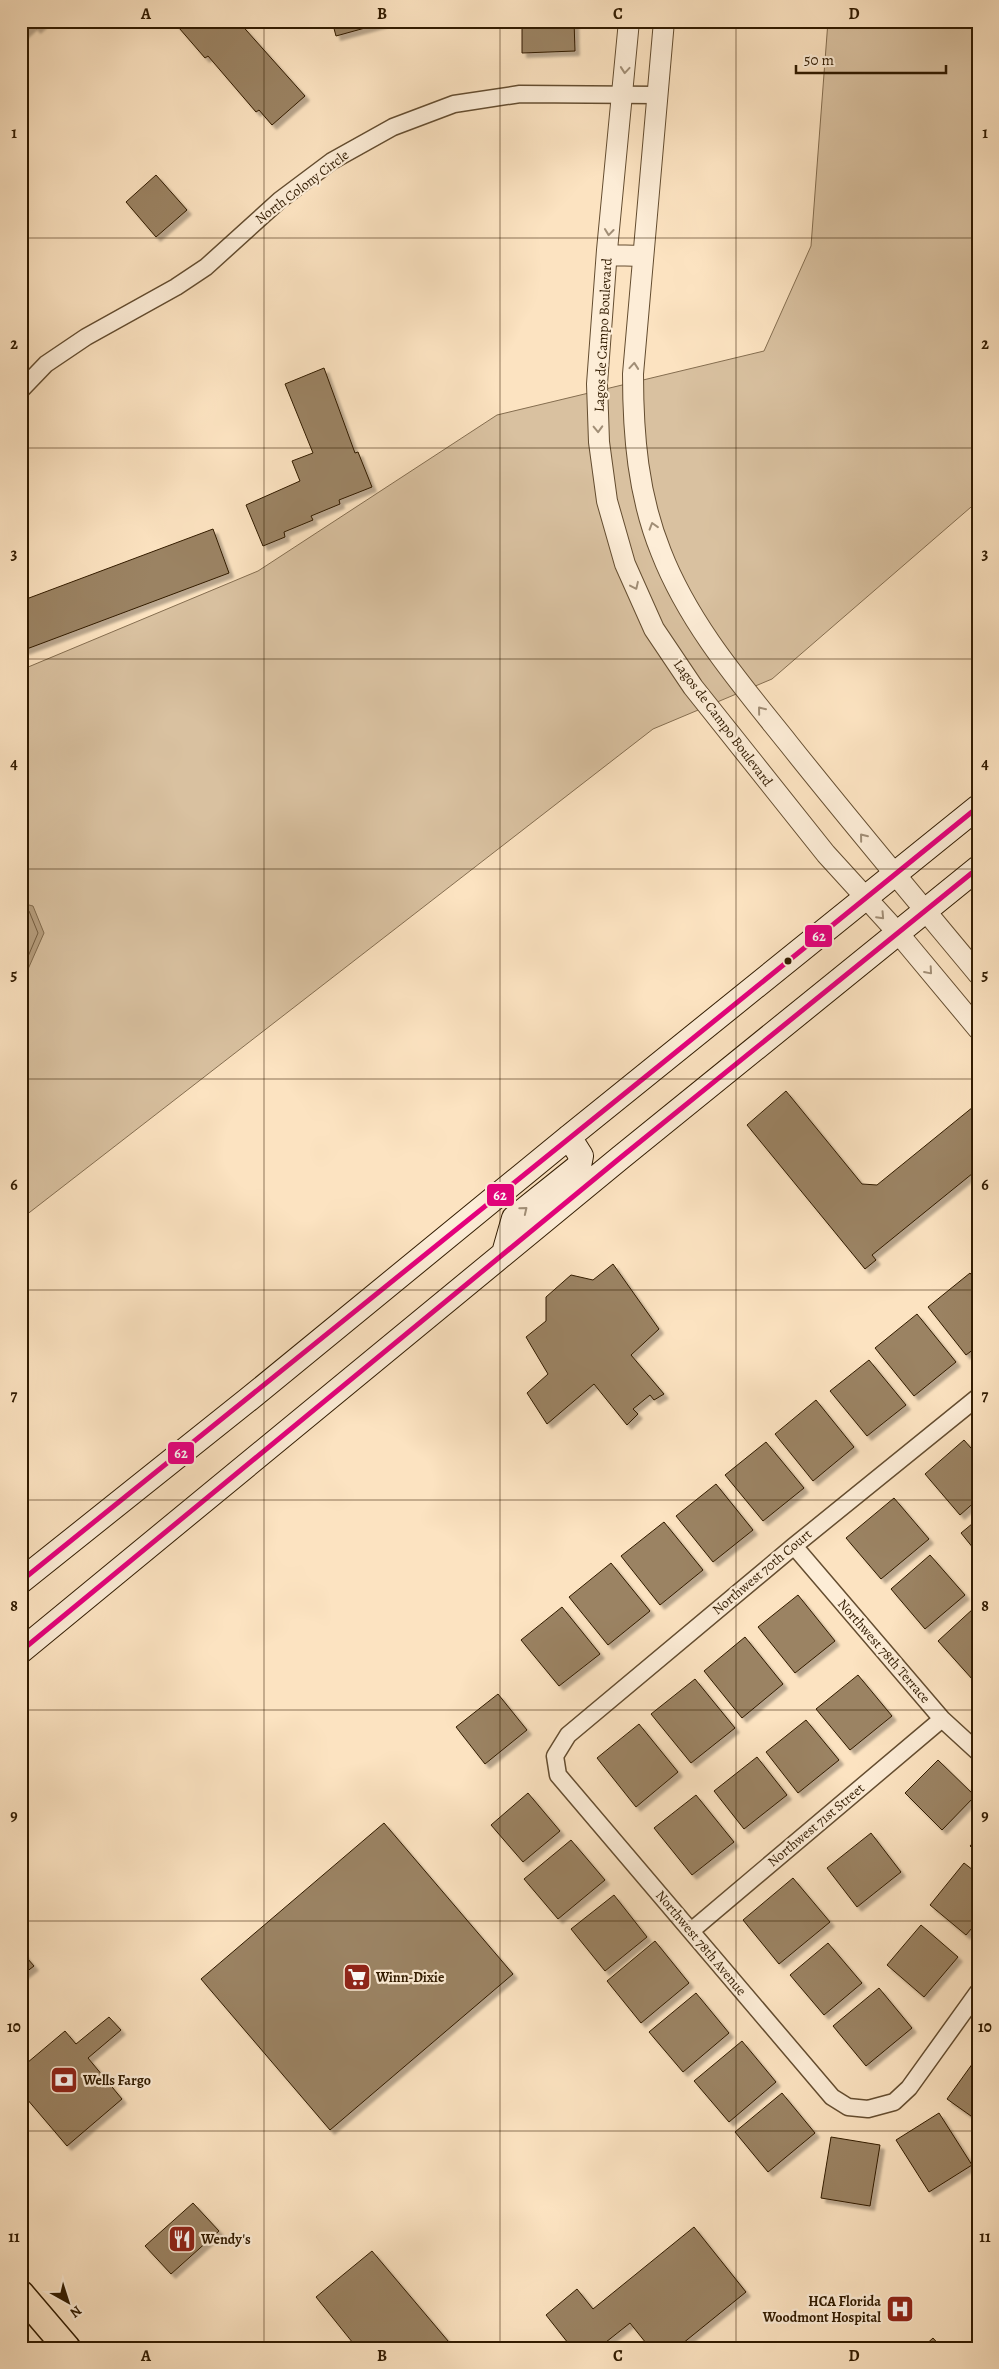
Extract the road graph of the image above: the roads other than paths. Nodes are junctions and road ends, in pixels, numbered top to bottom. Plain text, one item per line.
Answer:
1 (629, 21) edge
2 (664, 21) edge
3 (622, 95) junction
4 (658, 95) junction
5 (607, 255) junction
6 (643, 256) junction
7 (21, 390) edge
8 (978, 807) edge
9 (978, 868) edge
10 (893, 875) junction
11 (864, 898) junction
12 (925, 910) junction
13 (898, 934) junction
14 (978, 974) edge
15 (978, 1029) edge
16 (569, 1137) junction
17 (504, 1253) junction
18 (975, 1403) edge
19 (794, 1546) junction
20 (21, 1581) edge
21 (21, 1651) edge
22 (942, 1718) junction
23 (978, 1752) edge
24 (555, 1756) joint
25 (691, 1931) junction
26 (978, 1992) edge
27 (21, 2294) edge
28 (67, 2348) edge

1 -> 3 street, Lagos de Campo Boulevard
2 - 4 street
3 - 4 street, North Colony Circle
3 -> 5 street, Lagos de Campo Boulevard
3 - 7 street, North Colony Circle
4 - 6 street
5 - 6 street
5 -> 11 street, Lagos de Campo Boulevard
10 -> 6 street
8 - 10 main road
9 - 12 main road
10 - 11 main road
10 - 12 street
11 -> 13 street, Lagos de Campo Boulevard
11 - 16 main road
12 - 13 main road
12 - 14 street
13 -> 15 street, Lagos de Campo Boulevard
13 - 17 main road
17 -> 16 main road
16 - 20 main road
17 - 21 main road
18 - 19 street, Northwest 70th Court
19 - 22 street, Northwest 78th Terrace
19 - 24 street, Northwest 70th Court
22 - 23 street, Northwest 78th Terrace
22 - 25 street, Northwest 71st Street
24 - 25 street, Northwest 78th Avenue
25 - 26 street, Northwest 78th Avenue
27 - 28 main road

